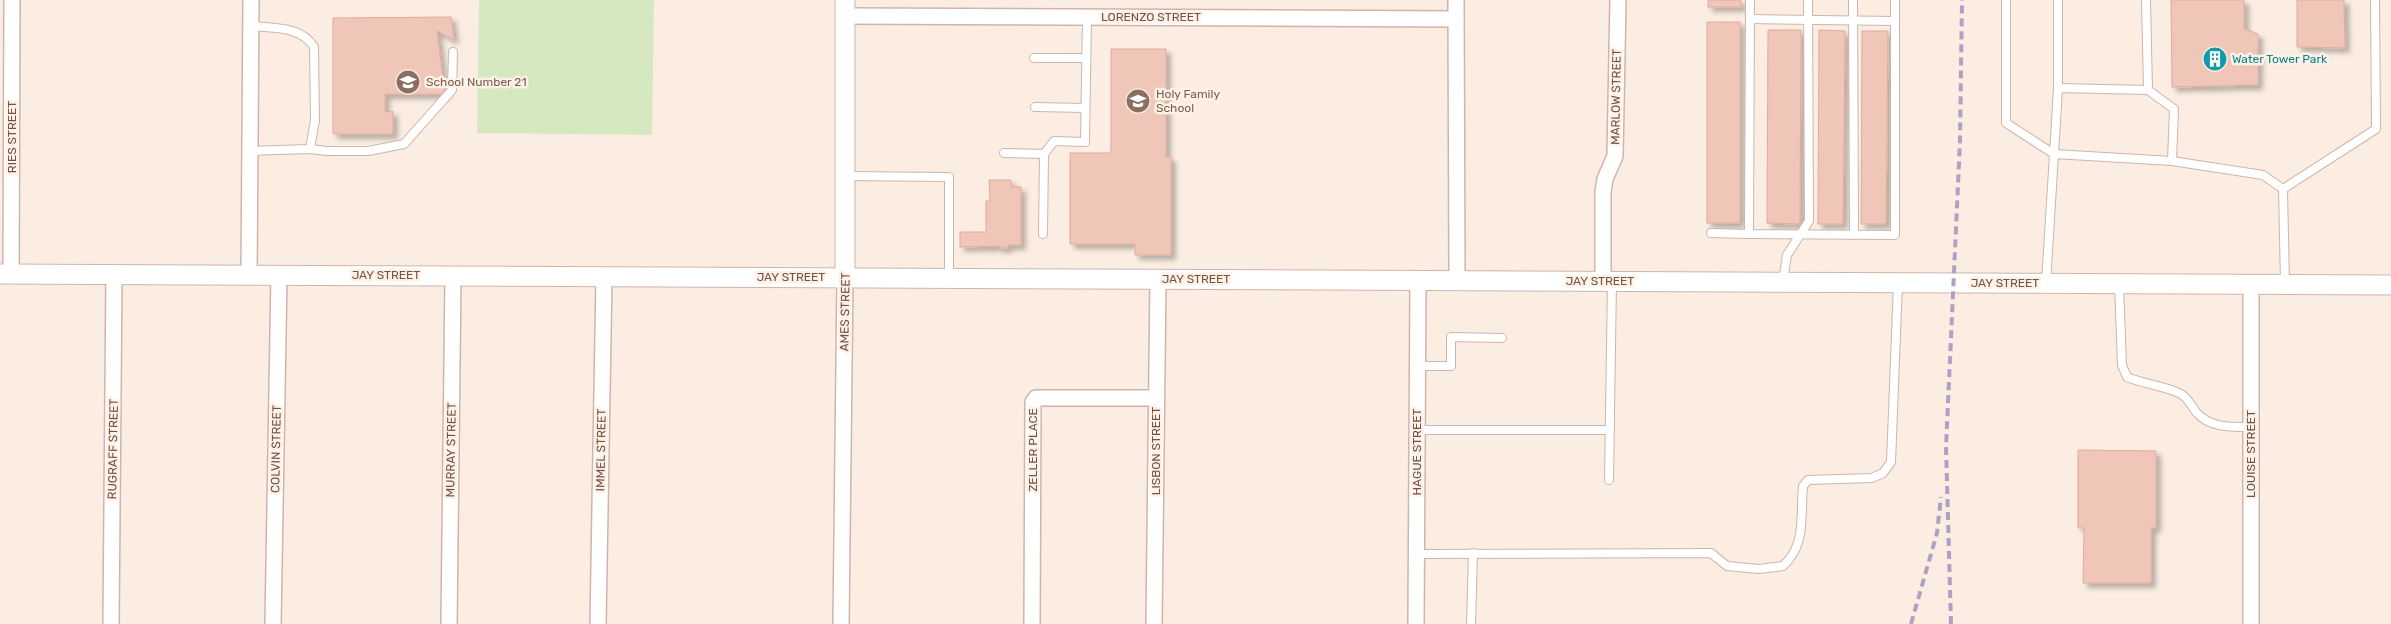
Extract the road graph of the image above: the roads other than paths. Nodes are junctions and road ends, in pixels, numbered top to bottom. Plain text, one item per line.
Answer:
1 (12, 0) edge
2 (251, 0) edge
3 (1456, 0) edge
4 (1618, 0) edge
5 (1750, 0) edge
6 (1808, 0) edge
7 (1853, 0) edge
8 (1895, 0) edge
9 (2006, 0) edge
10 (2058, 0) edge
11 (2146, 0) edge
12 (2375, 0) edge
13 (845, 8) edge
14 (1087, 17) junction
15 (1456, 19) junction
16 (1750, 19) junction
17 (1808, 20) junction
18 (1853, 20) junction
19 (1895, 21) junction
20 (250, 26) junction
21 (453, 52) dead end
22 (1034, 58) dead end
23 (1086, 58) junction
24 (2058, 88) junction
25 (2148, 90) junction
26 (1035, 107) dead end
27 (1085, 108) junction
28 (310, 149) junction
29 (250, 151) junction
30 (1004, 153) dead end
31 (1044, 154) junction
32 (2054, 154) junction
33 (2172, 161) junction
34 (845, 176) junction
35 (2283, 188) junction
36 (1711, 233) dead end
37 (1043, 234) dead end
38 (1749, 234) junction
39 (1798, 236) junction
40 (1854, 236) junction
41 (6, 274) edge
42 (114, 274) junction
43 (250, 274) junction
44 (279, 275) junction
45 (453, 276) junction
46 (604, 276) junction
47 (845, 278) junction
48 (949, 278) junction
49 (1158, 279) junction
50 (1418, 280) junction
51 (1457, 280) junction
52 (1608, 281) junction
53 (1782, 283) junction
54 (1898, 283) junction
55 (2046, 283) junction
56 (2119, 284) junction
57 (2251, 284) junction
58 (2285, 285) junction
59 (2391, 285) edge
60 (1502, 338) dead end
61 (1417, 366) junction
62 (1156, 398) junction
63 (2251, 427) junction
64 (1417, 430) junction
65 (1610, 430) junction
66 (1609, 480) dead end
67 (1473, 553) junction
68 (1416, 554) junction
69 (111, 624) edge
70 (273, 624) edge
71 (449, 624) edge
72 (598, 624) edge
73 (841, 624) edge
74 (1032, 624) edge
75 (1154, 624) edge
76 (1416, 624) edge
77 (1471, 624) edge
78 (2252, 624) edge

1 - 41 street, RIES STREET
2 - 20 street
3 - 15 street
4 - 52 street, MARLOW STREET
5 - 16 lane
6 - 17 lane
7 - 18 lane
8 - 19 lane
9 - 32 lane
10 - 24 lane
11 - 25 lane
12 - 35 lane
13 - 14 street, LORENZO STREET
13 - 34 street, AMES STREET
14 - 15 street, LORENZO STREET
14 - 23 lane
15 - 51 street
16 - 17 lane
16 - 38 lane
17 - 18 lane
17 - 39 lane
18 - 19 lane
18 - 40 lane
19 - 40 lane
20 - 28 lane
20 - 29 street
21 - 28 lane
22 - 23 lane
23 - 27 lane
24 - 25 lane
24 - 32 lane
25 - 33 lane
26 - 27 lane
27 - 31 lane
28 - 29 lane
29 - 43 street
30 - 31 lane
31 - 37 lane
32 - 33 lane
32 - 55 lane
33 - 35 lane
34 - 47 street, AMES STREET
34 - 48 lane
35 - 58 lane
36 - 38 lane
38 - 39 lane
39 - 40 lane
39 - 53 lane
41 - 42 street, JAY STREET
42 - 43 street, JAY STREET
42 - 69 street, RUGRAFF STREET
43 - 44 street, JAY STREET
44 - 45 street, JAY STREET
44 - 70 street, COLVIN STREET
45 - 46 street, JAY STREET
45 - 71 street, MURRAY STREET
46 - 47 street, JAY STREET
46 - 72 street, IMMEL STREET
47 - 48 street, JAY STREET
47 - 73 street, AMES STREET
48 - 49 street, JAY STREET
49 - 50 street, JAY STREET
49 - 62 street, LISBON STREET
50 - 51 street, JAY STREET
50 - 61 street, HAGUE STREET
51 - 52 street, JAY STREET
52 - 53 street, JAY STREET
52 - 65 lane
53 - 54 street, JAY STREET
54 - 55 street, JAY STREET
54 - 67 lane
55 - 56 street, JAY STREET
56 - 57 street, JAY STREET
56 - 63 lane
57 - 58 street, JAY STREET
57 - 63 street, LOUISE STREET
58 - 59 street, JAY STREET
60 - 61 lane
61 - 64 street, HAGUE STREET
62 - 74 street, ZELLER PLACE
62 - 75 street, LISBON STREET
63 - 78 street, LOUISE STREET
64 - 65 lane
64 - 68 street, HAGUE STREET
65 - 66 lane
67 - 68 lane
67 - 77 lane
68 - 76 street, HAGUE STREET

